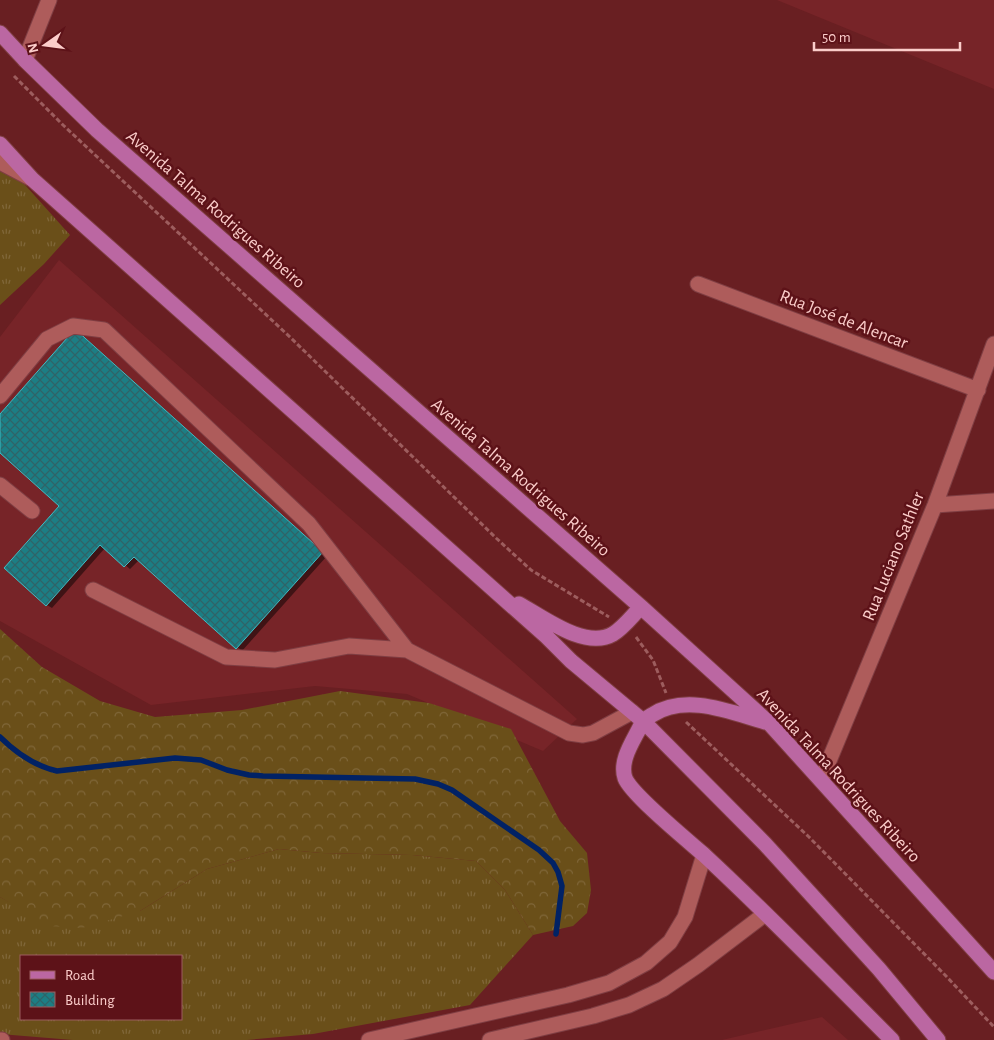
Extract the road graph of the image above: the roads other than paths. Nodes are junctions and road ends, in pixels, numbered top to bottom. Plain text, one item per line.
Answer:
1 (49, 0) edge
2 (0, 33) edge
3 (24, 60) junction
4 (0, 144) edge
5 (0, 162) edge
6 (32, 179) junction
7 (698, 284) dead end
8 (994, 344) edge
9 (978, 390) junction
10 (0, 396) edge
11 (0, 485) edge
12 (994, 501) edge
13 (935, 505) junction
14 (32, 511) dead end
15 (93, 590) dead end
16 (493, 590) junction
17 (641, 606) junction
18 (407, 650) junction
19 (637, 717) junction
20 (769, 723) junction
21 (821, 780) junction
22 (704, 855) junction
23 (765, 914) junction
24 (994, 972) edge
25 (369, 1040) edge
26 (490, 1040) edge
27 (892, 1040) edge
28 (938, 1040) edge

1 - 3 street
2 - 3 main road, Avenida Talma Rodrigues Ribeiro
3 - 17 main road, Avenida Talma Rodrigues Ribeiro
4 - 6 main road
5 - 6 street
6 - 16 main road
7 - 9 street, Rua José de Alencar
8 - 9 street, Rua Luciano Sathler
9 - 13 street, Rua Luciano Sathler
10 - 18 street
11 - 14 street
12 - 13 street
13 - 21 street, Rua Luciano Sathler
15 - 18 street
16 - 17 main road
16 - 19 main road
17 - 20 main road, Avenida Talma Rodrigues Ribeiro
18 - 19 street
19 - 20 main road
19 - 22 main road
19 - 28 main road
20 - 21 main road, Avenida Talma Rodrigues Ribeiro
21 - 24 main road, Avenida Talma Rodrigues Ribeiro
22 - 23 main road
22 - 25 street
23 - 26 street
23 - 27 main road

